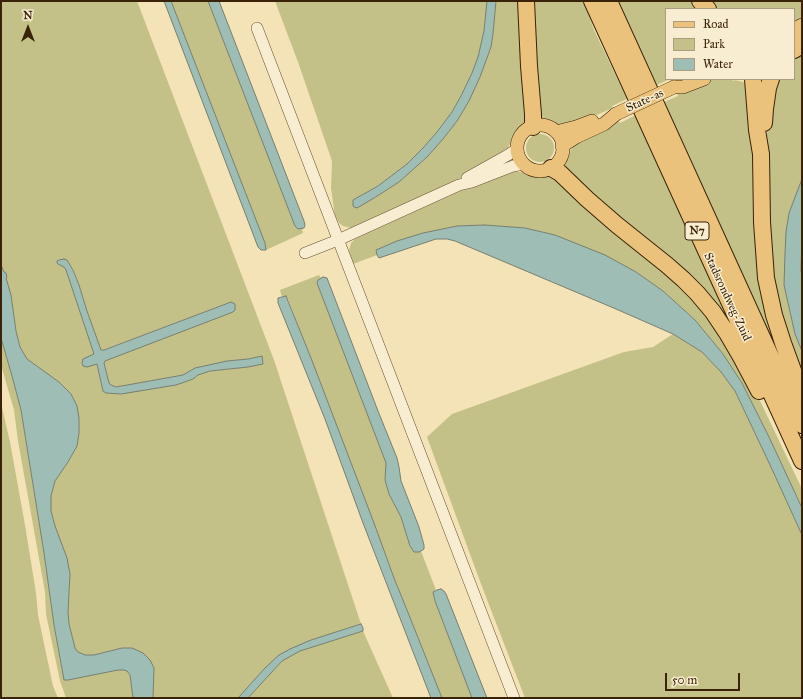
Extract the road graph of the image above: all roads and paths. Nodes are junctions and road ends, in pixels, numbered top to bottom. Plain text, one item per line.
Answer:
1 (526, 1) edge
2 (592, 1) edge
3 (609, 1) edge
4 (257, 28) dead end
5 (701, 80) edge
6 (753, 80) edge
7 (772, 80) edge
8 (679, 83) edge
9 (616, 114) junction
10 (533, 126) junction
11 (556, 132) junction
12 (562, 146) junction
13 (517, 149) junction
14 (761, 154) junction
15 (523, 164) junction
16 (551, 168) junction
17 (459, 185) junction
18 (338, 240) junction
19 (305, 253) dead end
20 (802, 395) edge
21 (802, 425) edge
22 (802, 461) edge
23 (802, 472) edge
24 (514, 698) edge

1 - 10 highway
2 - 22 highway, Stadsrondweg-Zuid / N7
3 - 21 highway, Stadsrondweg-Zuid / N7
4 - 18 street
5 - 8 main road, State-as
6 - 14 highway
7 - 14 highway
8 - 9 main road, State-as, bridge
9 - 11 main road, State-as
9 - 12 main road, State-as
10 - 11 main road
10 - 13 main road
11 - 12 main road
12 - 16 main road
13 - 15 main road
13 - 17 street
14 - 20 highway
15 - 16 main road
15 - 17 street
16 - 23 highway
17 - 18 street
18 - 19 street
18 - 24 street

